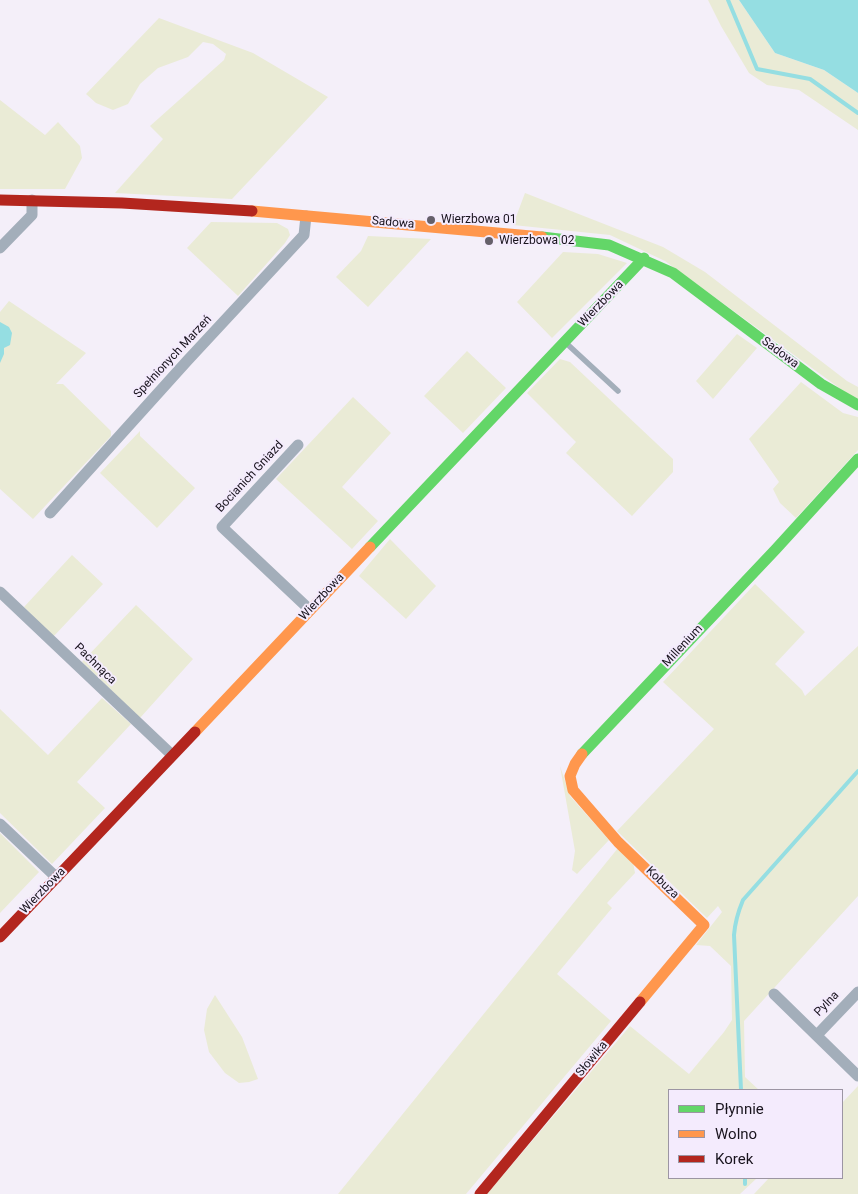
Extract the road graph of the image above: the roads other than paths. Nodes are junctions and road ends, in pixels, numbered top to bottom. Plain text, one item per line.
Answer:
1 (0, 200) edge
2 (32, 200) junction
3 (306, 216) junction
4 (0, 248) edge
5 (644, 258) junction
6 (565, 342) junction
7 (618, 391) dead end
8 (858, 405) edge
9 (298, 445) dead end
10 (858, 459) edge
11 (50, 513) dead end
12 (0, 592) edge
13 (310, 610) junction
14 (172, 755) junction
15 (0, 824) edge
16 (618, 842) joint
17 (57, 878) junction
18 (704, 925) joint
19 (0, 937) edge
20 (858, 992) edge
21 (774, 994) dead end
22 (817, 1036) junction
23 (858, 1076) edge
24 (480, 1194) edge

1 - 2 street, Sadowa
2 - 3 street, Sadowa
2 - 4 street
3 - 5 street, Sadowa
3 - 11 street, Spełnionych Marzeń
5 - 6 street, Wierzbowa
5 - 8 street, Sadowa
6 - 7 lane
6 - 13 street, Wierzbowa
9 - 13 street, Bocianich Gniazd
10 - 16 street, Millenium
12 - 14 street, Pachnąca
13 - 14 street, Wierzbowa
14 - 17 street, Wierzbowa
15 - 17 street
16 - 18 street, Kobuza
17 - 19 street, Wierzbowa
18 - 24 street, Słowika
20 - 22 street, Pylna
21 - 22 street
22 - 23 street

